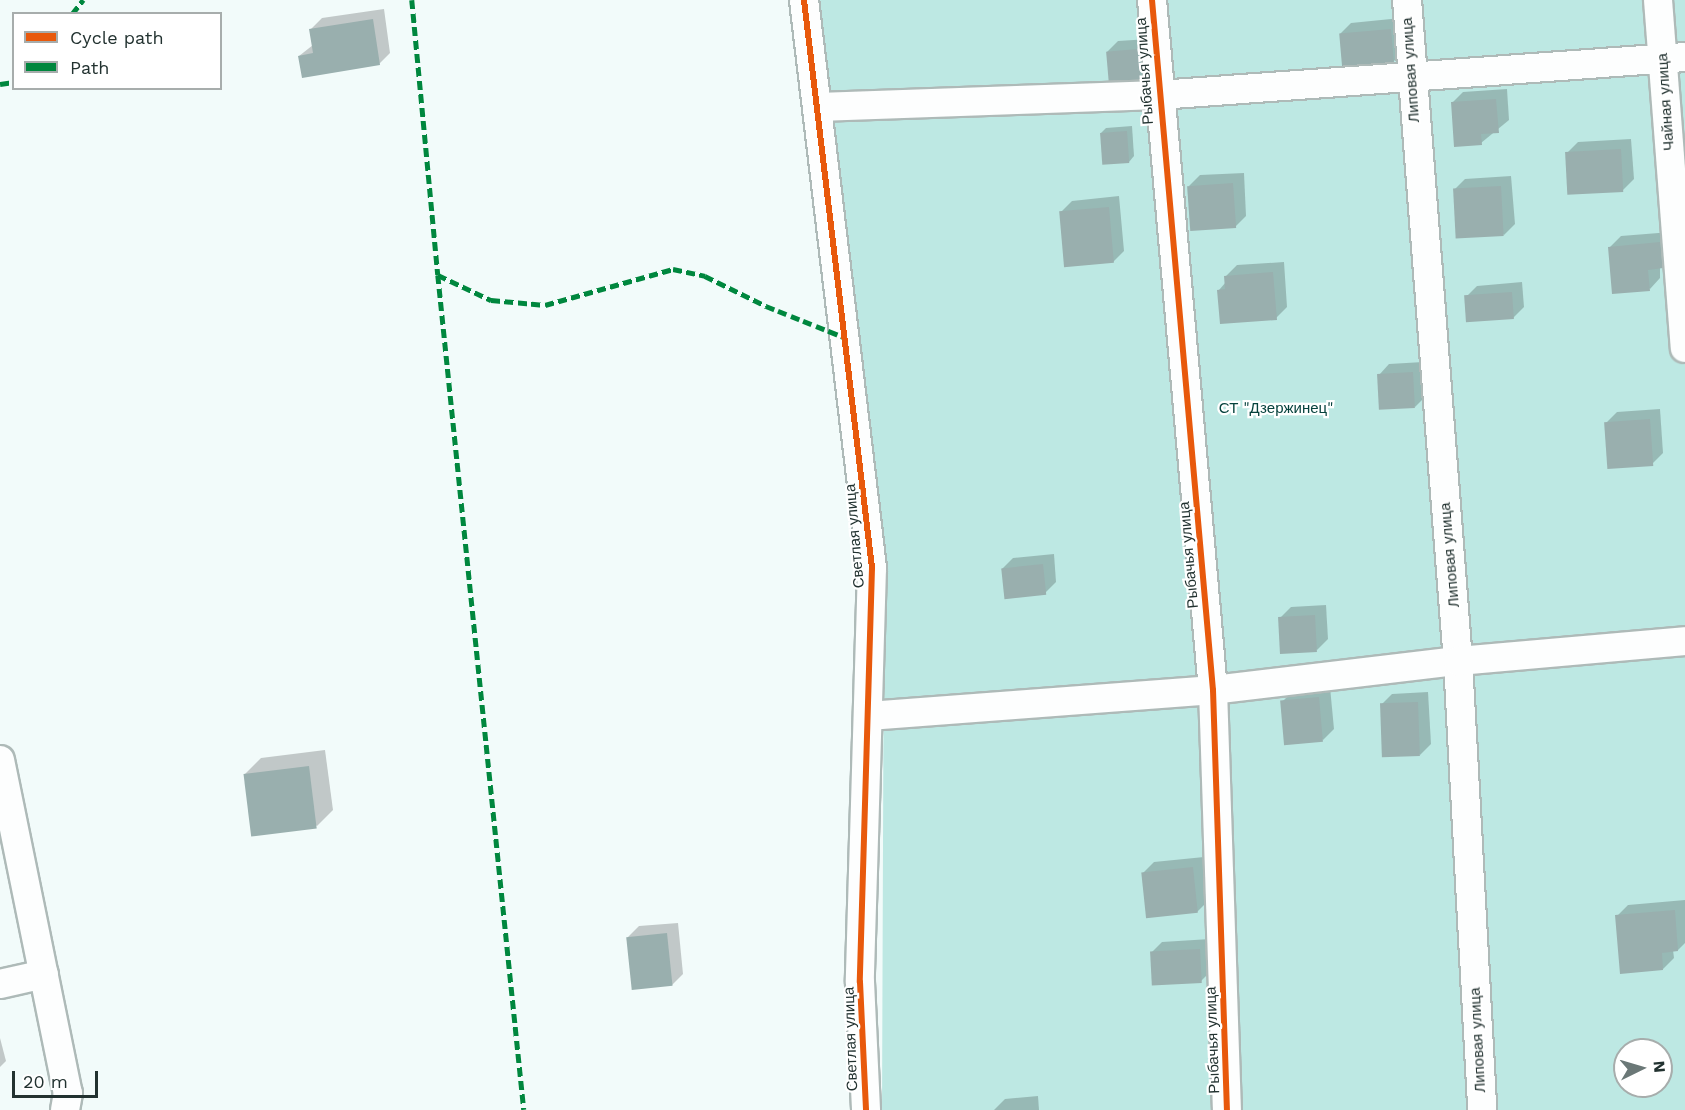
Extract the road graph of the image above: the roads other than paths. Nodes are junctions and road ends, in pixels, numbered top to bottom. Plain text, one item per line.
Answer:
1 (804, 0) edge
2 (1152, 0) edge
3 (1407, 0) edge
4 (1658, 0) edge
5 (1674, 58) edge
6 (1411, 76) junction
7 (1159, 94) junction
8 (818, 107) junction
9 (1685, 348) edge
10 (1685, 641) edge
11 (1458, 661) junction
12 (1213, 690) junction
13 (869, 716) junction
14 (0, 760) edge
15 (4, 807) edge
16 (44, 974) junction
17 (0, 984) edge
18 (65, 1110) edge
19 (866, 1110) edge
20 (1227, 1110) edge
21 (1482, 1110) edge

1 - 8 street, Светлая улица
2 - 7 street, Рыбачья улица
3 - 6 street, Липовая улица
4 - 5 street, Чайная улица
5 - 6 street
5 - 9 street, Чайная улица
6 - 7 street
6 - 11 street, Липовая улица
7 - 8 street
7 - 12 street, Рыбачья улица
8 - 13 street, Светлая улица
10 - 11 street
11 - 12 street
11 - 21 street, Липовая улица
12 - 13 street
12 - 20 street, Рыбачья улица
13 - 19 street, Светлая улица
14 - 15 street
15 - 16 street
16 - 17 street
16 - 18 street

